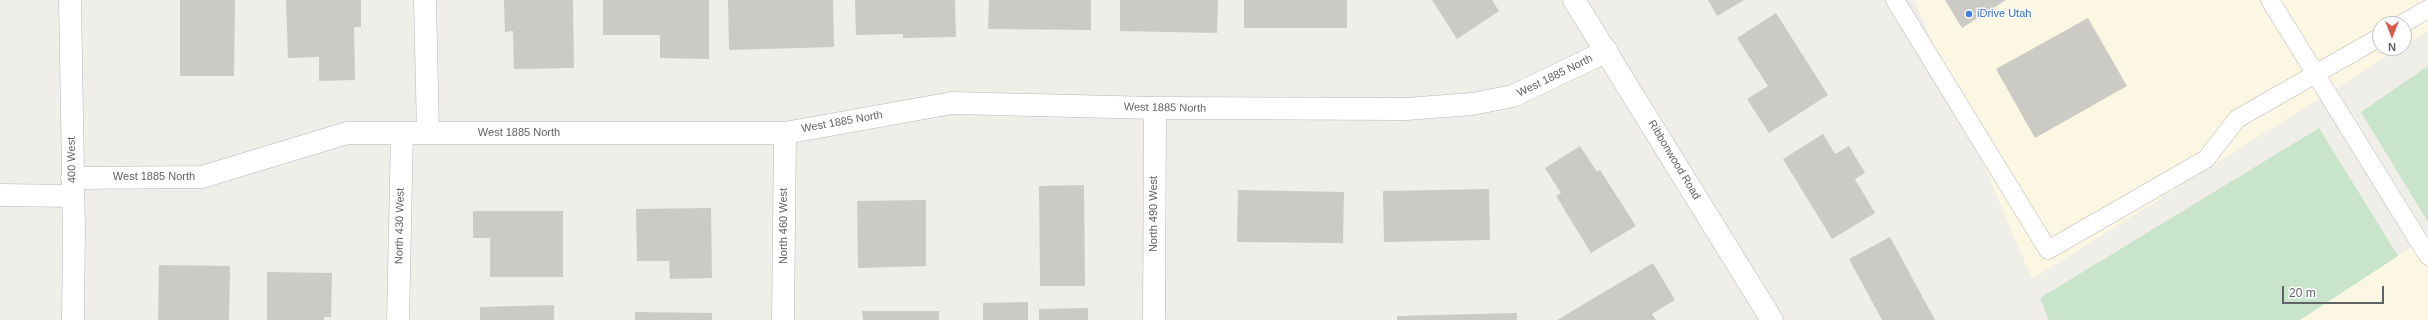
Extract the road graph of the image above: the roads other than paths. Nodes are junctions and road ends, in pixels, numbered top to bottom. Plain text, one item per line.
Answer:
1 (70, 0) edge
2 (425, 0) edge
3 (1574, 0) edge
4 (1895, 0) edge
5 (2270, 0) edge
6 (2428, 9) edge
7 (2412, 18) edge
8 (2372, 41) edge
9 (1607, 51) junction
10 (2314, 74) junction
11 (1155, 108) junction
12 (402, 133) junction
13 (428, 133) junction
14 (785, 133) junction
15 (73, 187) junction
16 (0, 195) edge
17 (2428, 256) edge
18 (73, 320) edge
19 (398, 320) edge
20 (783, 320) edge
21 (1154, 320) edge
22 (1772, 320) edge

1 - 15 street, 400 West
2 - 13 street
3 - 9 street, Ribbonwood Road
4 - 10 lane
5 - 10 lane
6 - 7 lane
8 - 10 lane
9 - 11 street, West 1885 North
9 - 22 street, Ribbonwood Road
10 - 17 lane
11 - 14 street, West 1885 North
11 - 21 street, North 490 West
12 - 13 street, West 1885 North
12 - 15 street, West 1885 North
12 - 19 street, North 430 West
13 - 14 street, West 1885 North
14 - 20 street, North 460 West
15 - 16 street, West 1885 North
15 - 18 street, 400 West

